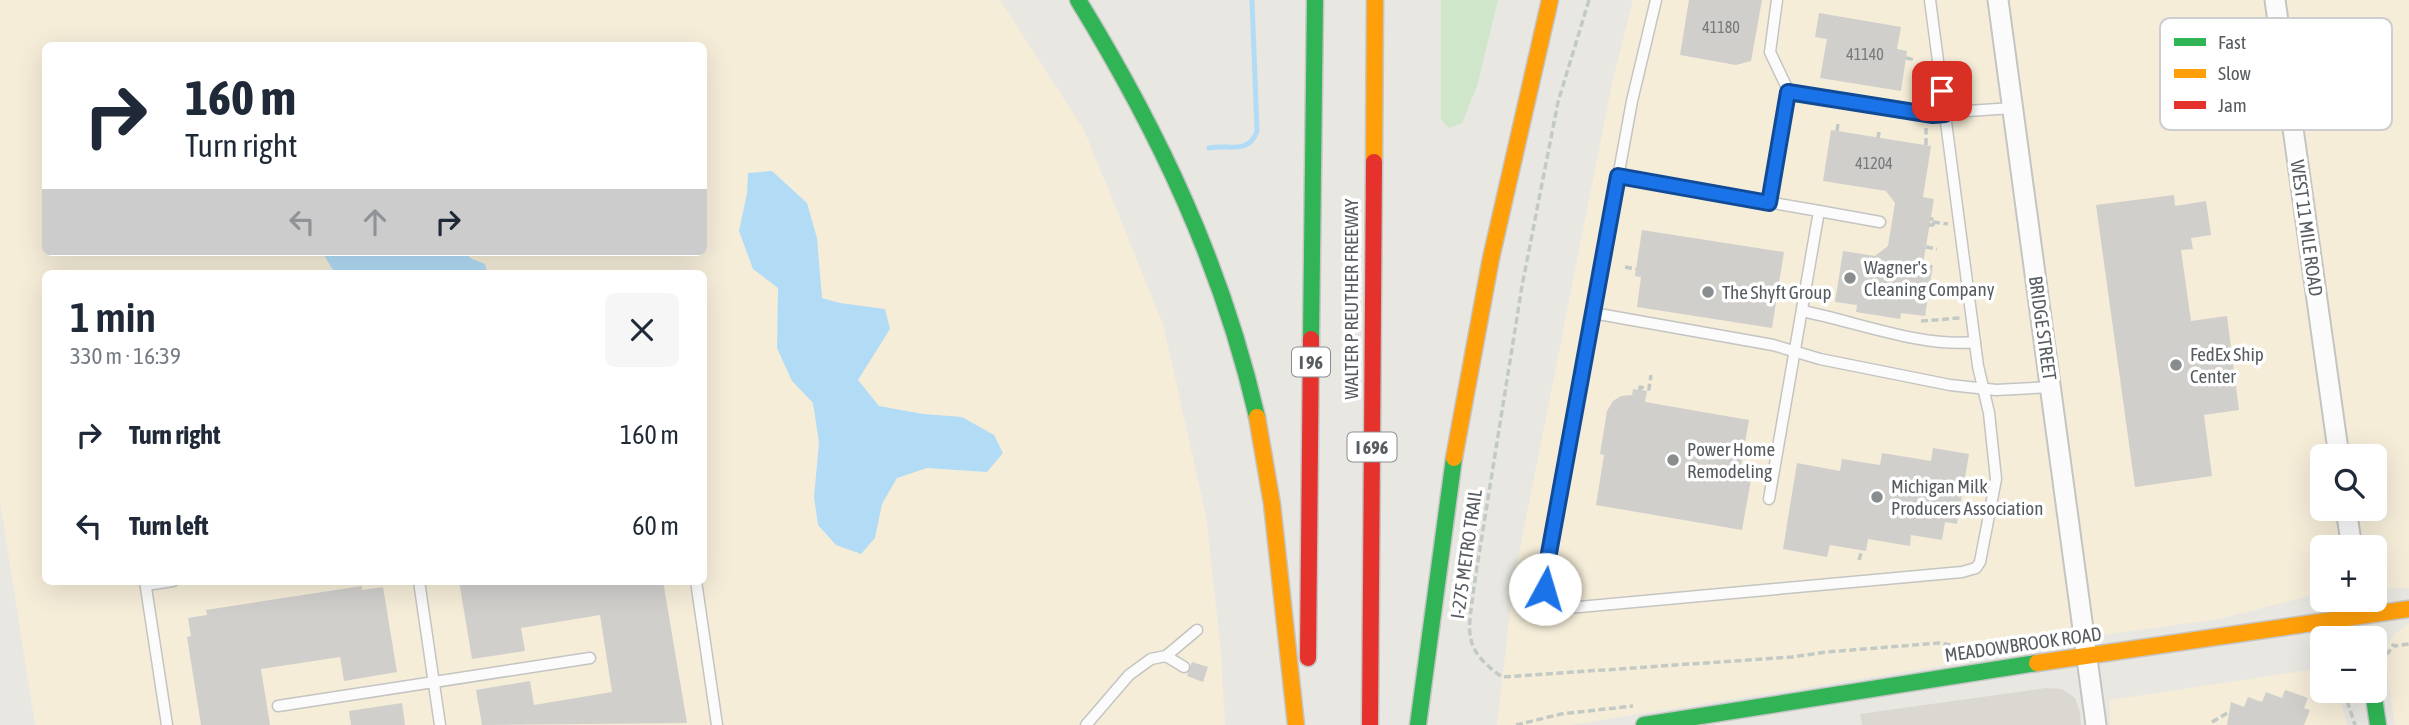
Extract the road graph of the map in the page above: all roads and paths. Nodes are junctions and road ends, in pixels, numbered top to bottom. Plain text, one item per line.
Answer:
1 (1078, 0) edge
2 (1315, 0) edge
3 (1375, 0) edge
4 (1550, 0) edge
5 (1589, 0) edge
6 (1657, 0) edge
7 (1777, 0) edge
8 (1930, 0) edge
9 (1998, 0) edge
10 (2275, 0) edge
11 (2278, 18) edge
12 (1906, 58) dead end
13 (1916, 60) dead end
14 (1788, 92) junction
15 (2013, 108) junction
16 (1945, 114) junction
17 (1838, 124) dead end
18 (1926, 128) dead end
19 (2293, 130) edge
20 (1837, 131) dead end
21 (1926, 145) dead end
22 (1618, 176) junction
23 (1769, 203) junction
24 (1819, 211) junction
25 (1880, 222) dead end
26 (1931, 222) dead end
27 (1950, 225) dead end
28 (1926, 247) dead end
29 (1937, 249) dead end
30 (1625, 267) dead end
31 (1636, 269) dead end
32 (1802, 311) junction
33 (1593, 313) junction
34 (1962, 318) dead end
35 (1919, 331) dead end
36 (1975, 342) junction
37 (1795, 351) junction
38 (1651, 375) dead end
39 (2051, 387) junction
40 (1983, 389) junction
41 (1640, 390) dead end
42 (2337, 444) edge
43 (1769, 499) dead end
44 (1862, 550) dead end
45 (1860, 560) dead end
46 (145, 585) edge
47 (420, 585) edge
48 (697, 585) edge
49 (2409, 608) edge
50 (2361, 614) edge
51 (1197, 630) dead end
52 (2409, 645) edge
53 (1973, 653) dead end
54 (2387, 653) edge
55 (1166, 656) junction
56 (2088, 656) junction
57 (590, 658) dead end
58 (1184, 667) dead end
59 (434, 682) junction
60 (2347, 703) edge
61 (2375, 703) edge
62 (278, 706) dead end
63 (2229, 712) dead end
64 (2212, 722) dead end
65 (441, 723) edge
66 (167, 725) edge
67 (717, 725) edge
68 (1086, 725) edge
69 (1296, 725) edge
70 (1307, 725) edge
71 (1370, 725) edge
72 (1418, 725) edge
73 (1644, 725) edge
74 (2096, 725) edge
75 (2355, 725) edge
76 (2378, 725) edge

1 - 69 main road
2 - 70 main road, I 96
3 - 71 main road, WALTER P REUTHER FREEWAY / I 696
4 - 72 main road
5 - 53 path, I-275 METRO TRAIL
6 - 22 lane
7 - 14 lane
8 - 16 lane
9 - 15 street, BRIDGE STREET
10 - 11 street, WEST 11 MILE ROAD
12 - 13 path
14 - 16 lane
14 - 23 lane
15 - 16 lane
15 - 39 street, BRIDGE STREET
16 - 36 lane
17 - 20 path
18 - 21 path
19 - 42 street, WEST 11 MILE ROAD
22 - 23 lane
22 - 33 lane
23 - 24 lane
24 - 25 lane
24 - 32 lane
26 - 27 path
28 - 29 path
30 - 31 path
32 - 36 lane
32 - 37 lane
33 - 37 lane
33 - 40 lane
34 - 35 path
36 - 40 lane
37 - 40 lane
37 - 43 lane
38 - 41 path
39 - 40 lane
39 - 56 street, BRIDGE STREET
44 - 45 path
46 - 66 lane
47 - 59 lane
48 - 67 lane
49 - 50 main road, MEADOWBROOK ROAD
50 - 56 main road, MEADOWBROOK ROAD
51 - 55 lane
52 - 54 path
55 - 58 lane
55 - 68 lane
56 - 73 main road, MEADOWBROOK ROAD
56 - 74 street, BRIDGE STREET
57 - 59 lane
59 - 62 lane
59 - 65 lane
60 - 75 path
61 - 76 main road
63 - 64 path

